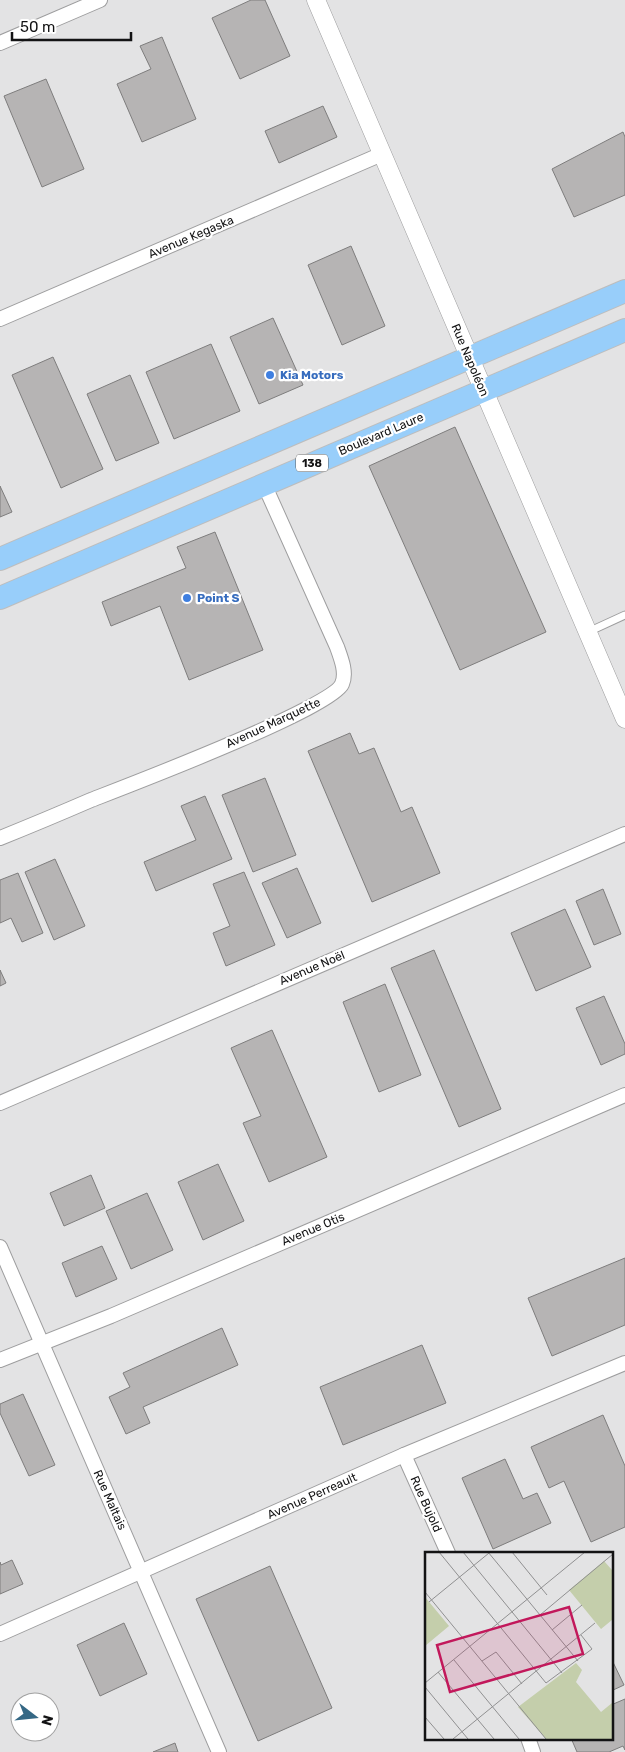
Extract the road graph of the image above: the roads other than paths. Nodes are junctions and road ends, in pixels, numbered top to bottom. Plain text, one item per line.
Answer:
1 (100, 0) edge
2 (316, 0) edge
3 (0, 43) edge
4 (382, 154) junction
5 (625, 292) edge
6 (0, 319) edge
7 (625, 330) edge
8 (470, 358) junction
9 (484, 390) junction
10 (264, 484) junction
11 (0, 559) edge
12 (0, 598) edge
13 (625, 615) edge
14 (587, 632) junction
15 (625, 720) edge
16 (625, 834) edge
17 (0, 838) edge
18 (625, 1095) edge
19 (0, 1103) edge
20 (0, 1247) edge
21 (41, 1343) junction
22 (0, 1360) edge
23 (625, 1364) edge
24 (404, 1455) junction
25 (448, 1552) edge
26 (141, 1572) junction
27 (0, 1634) edge
28 (529, 1740) edge
29 (219, 1752) edge
30 (534, 1752) edge

1 - 3 street
2 - 4 street, Rue Napoléon
4 - 6 street, Avenue Kegaska
4 - 8 street, Rue Napoléon
5 - 8 highway
7 - 9 highway, Boulevard Laure / 138
8 - 9 street, Rue Napoléon
8 - 11 highway
9 - 10 highway, Boulevard Laure / 138
9 - 14 street, Rue Napoléon
10 - 12 highway, Boulevard Laure / 138
10 - 17 street, Avenue Marquette
13 - 14 lane
14 - 15 street, Rue Napoléon
16 - 19 street, Avenue Noël
18 - 21 street, Avenue Otis
20 - 21 street, Rue Maltais
21 - 22 street, Avenue Otis
21 - 26 street, Rue Maltais
23 - 24 street, Avenue Perreault
24 - 25 street, Rue Bujold
24 - 26 street, Avenue Perreault
26 - 27 street, Avenue Perreault
26 - 29 street, Rue Maltais
28 - 30 street

